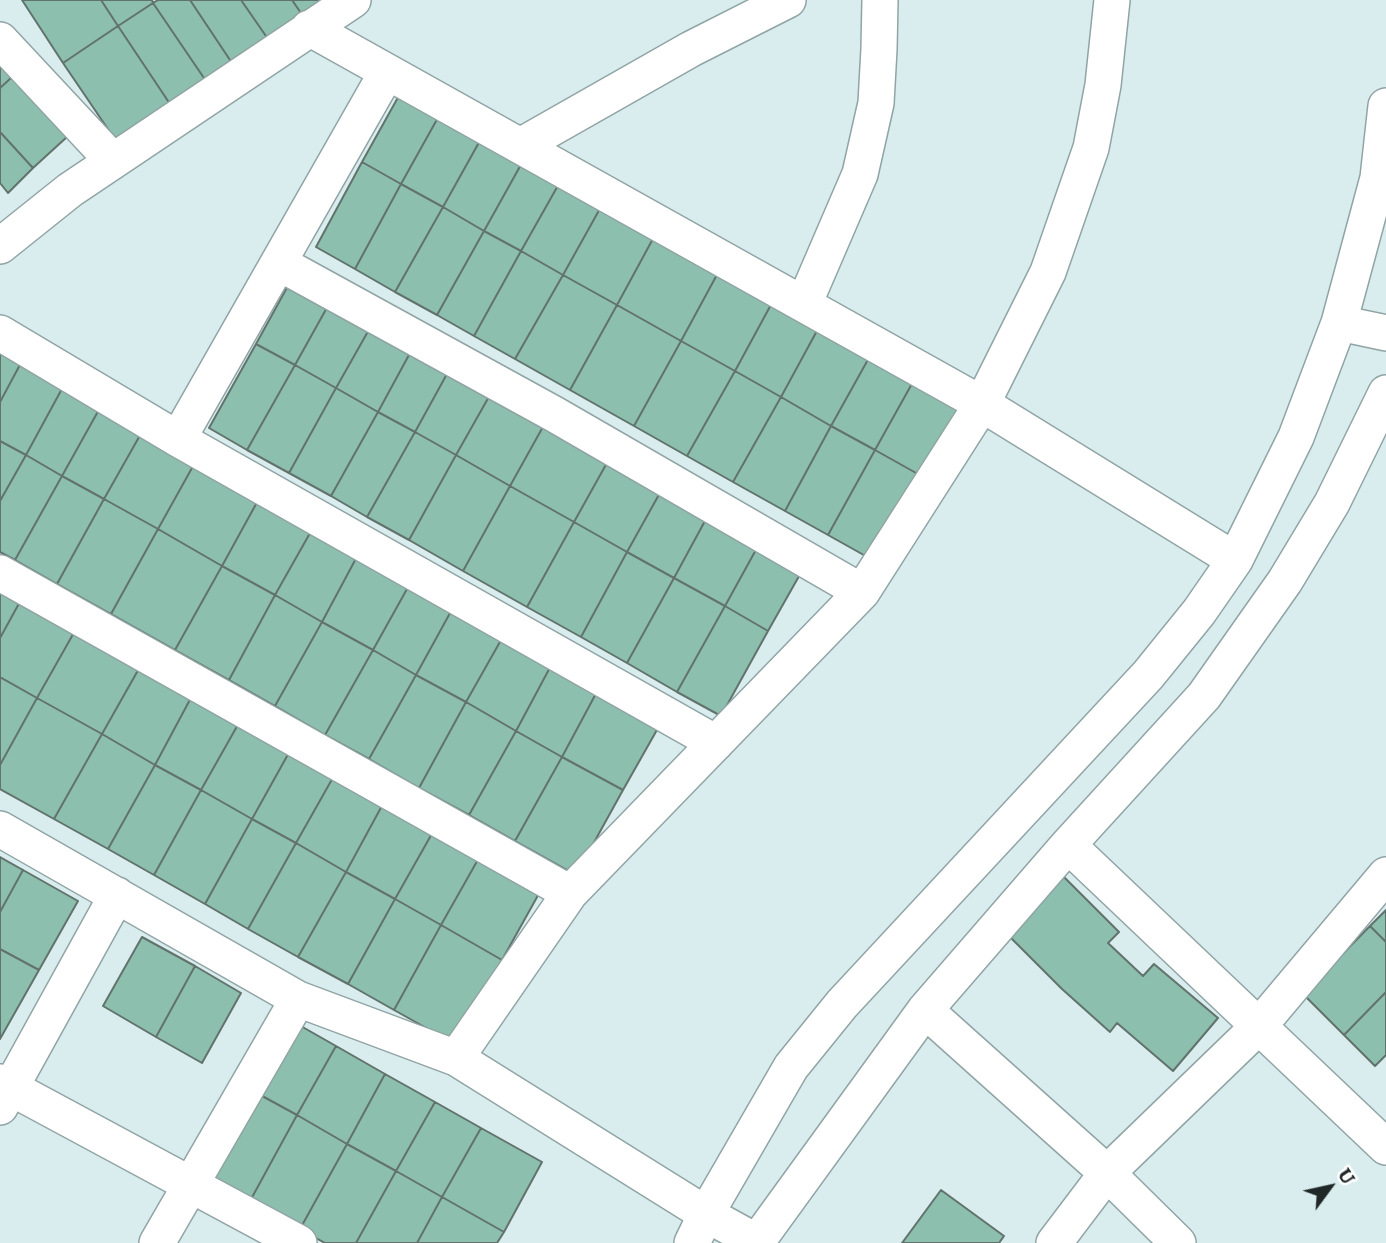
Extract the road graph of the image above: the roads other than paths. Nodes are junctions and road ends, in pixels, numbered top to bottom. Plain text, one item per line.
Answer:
1 (353, 0) edge
2 (788, 0) edge
3 (880, 0) edge
4 (1112, 0) edge
5 (309, 28) junction
6 (0, 40) edge
7 (387, 72) junction
8 (1386, 106) edge
9 (522, 145) junction
10 (113, 161) junction
11 (0, 246) edge
12 (279, 263) junction
13 (804, 304) junction
14 (1339, 323) junction
15 (0, 333) edge
16 (1386, 333) edge
17 (1386, 393) edge
18 (982, 404) junction
19 (178, 439) junction
20 (1236, 560) junction
21 (0, 573) edge
22 (862, 592) junction
23 (716, 743) junction
24 (0, 829) edge
25 (1068, 845) junction
26 (1386, 875) edge
27 (570, 893) junction
28 (117, 895) junction
29 (298, 999) junction
30 (925, 1010) junction
31 (1259, 1026) junction
32 (456, 1058) junction
33 (4, 1093) edge
34 (1386, 1147) edge
35 (1107, 1173) junction
36 (189, 1185) junction
37 (699, 1229) edge
38 (157, 1243) edge
39 (299, 1243) edge
40 (756, 1243) edge
41 (1054, 1243) edge
42 (1178, 1243) edge

1 - 5 street
2 - 9 street
3 - 13 street
4 - 18 street
5 - 7 street
5 - 10 street
6 - 10 street
7 - 9 street
7 - 12 street
8 - 14 street
9 - 13 street
10 - 11 street
12 - 19 street
12 - 22 street
13 - 18 street
14 - 16 street
14 - 20 street
15 - 19 street
17 - 25 street
18 - 20 street
18 - 22 street
19 - 23 street
20 - 37 street
21 - 27 street
22 - 23 street
23 - 27 street
24 - 28 street
25 - 30 street
25 - 31 street
26 - 31 street
27 - 32 street
28 - 29 street
28 - 33 street
29 - 32 street
29 - 36 street
30 - 35 street
30 - 40 street
31 - 34 street
31 - 35 street
32 - 37 street
33 - 36 street
35 - 41 street
35 - 42 street
36 - 38 street
36 - 39 street
37 - 40 street

